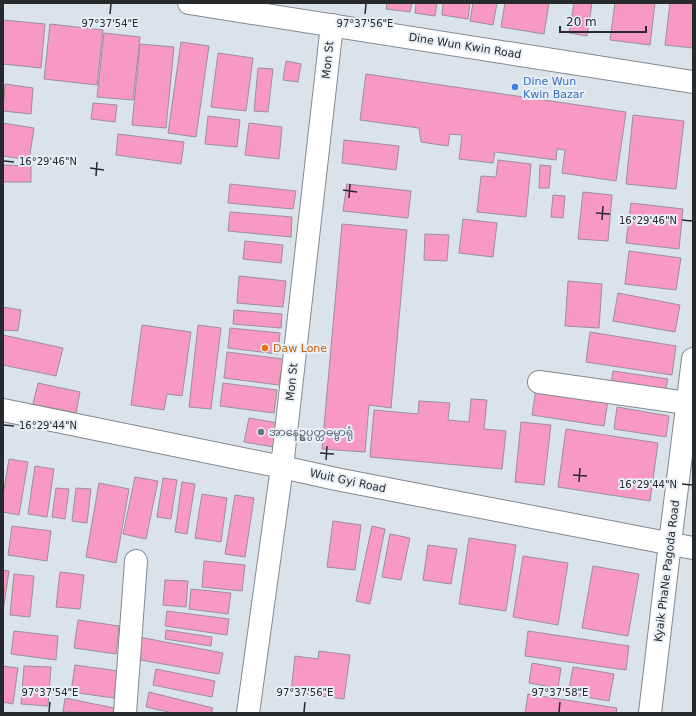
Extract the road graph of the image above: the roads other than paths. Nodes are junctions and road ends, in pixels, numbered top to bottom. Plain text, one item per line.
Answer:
1 (189, 3) edge
2 (332, 26) junction
3 (693, 82) edge
4 (693, 359) edge
5 (539, 382) dead end
6 (687, 403) junction
7 (3, 410) edge
8 (282, 467) junction
9 (670, 543) junction
10 (693, 548) edge
11 (136, 561) dead end
12 (125, 713) edge
13 (248, 713) edge
14 (650, 713) edge

1 - 2 street, Dine Wun Kwin Road
2 - 3 street, Dine Wun Kwin Road
2 - 8 street, Mon St
4 - 6 street, Kyaik PhaNe Pagoda Road
5 - 6 street
6 - 9 street, Kyaik PhaNe Pagoda Road
7 - 8 street, Wuit Gyi Road
8 - 9 street, Wuit Gyi Road
8 - 13 street, Mon St
9 - 10 street, Wuit Gyi Road
9 - 14 street, Kyaik PhaNe Pagoda Road
11 - 12 street

